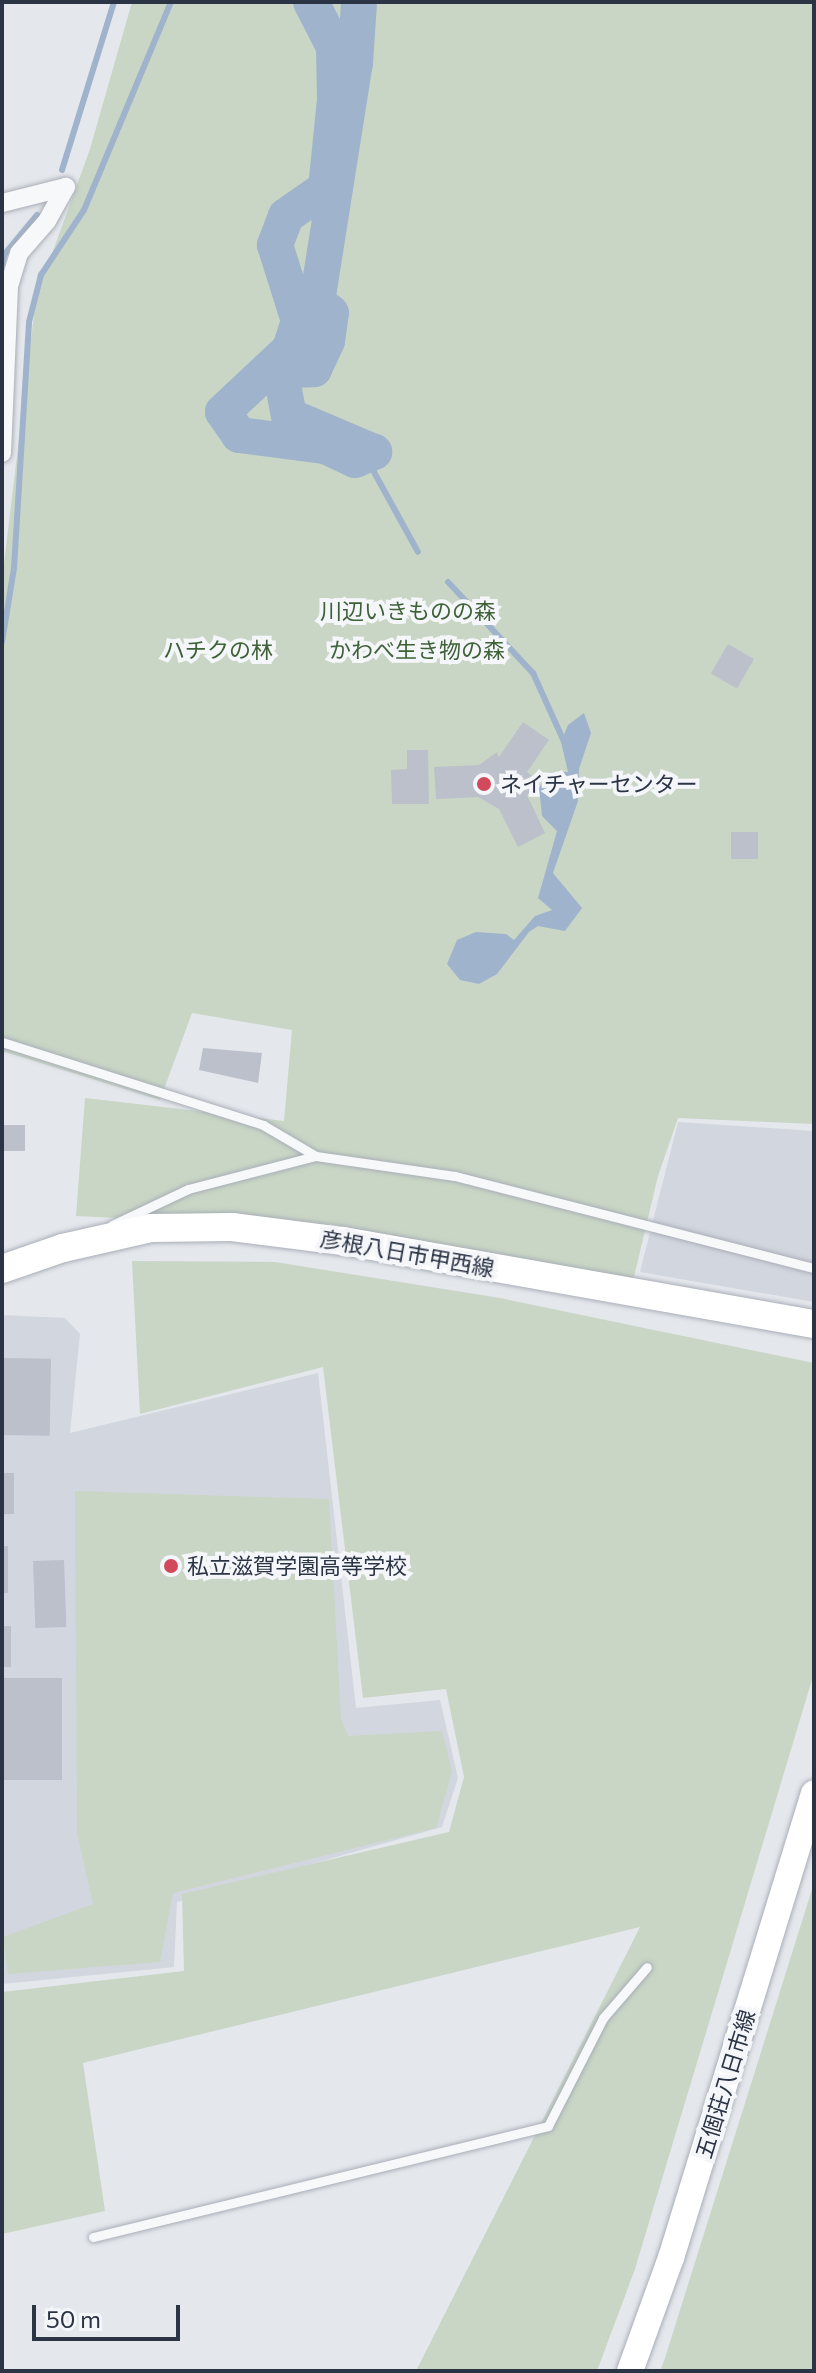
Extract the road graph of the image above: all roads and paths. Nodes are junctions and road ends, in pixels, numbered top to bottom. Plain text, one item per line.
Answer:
1 (2, 203) edge
2 (2, 453) edge
3 (2, 1042) edge
4 (316, 1156) junction
5 (63, 1248) junction
6 (814, 1268) edge
7 (2, 1269) edge
8 (814, 1324) edge
9 (814, 1794) edge
10 (647, 1967) dead end
11 (93, 2237) dead end
12 (630, 2371) edge

1 - 2 street
3 - 4 lane
4 - 5 lane
4 - 6 lane
5 - 7 main road, 彦根八日市甲西線
5 - 8 main road, 彦根八日市甲西線
9 - 12 main road, 五個荘八日市線
10 - 11 lane

